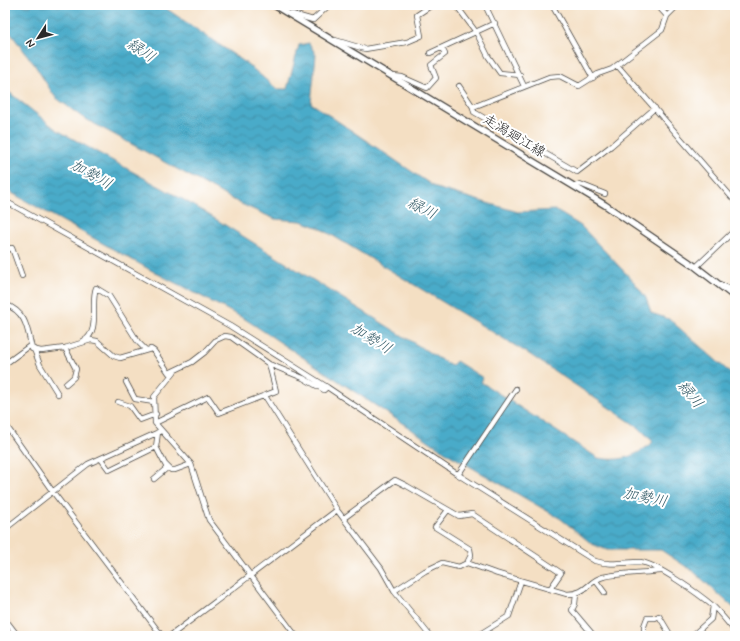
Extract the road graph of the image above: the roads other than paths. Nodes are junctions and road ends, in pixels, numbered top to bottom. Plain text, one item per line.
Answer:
1 (274, 5) edge
2 (329, 5) edge
3 (432, 5) edge
4 (485, 5) edge
5 (552, 5) edge
6 (657, 5) edge
7 (678, 5) edge
8 (459, 6) edge
9 (286, 12) junction
10 (667, 16) junction
11 (495, 23) junction
12 (475, 31) junction
13 (329, 38) junction
14 (442, 48) junction
15 (430, 53) dead end
16 (617, 65) junction
17 (520, 75) junction
18 (393, 76) junction
19 (593, 78) junction
20 (459, 86) dead end
21 (524, 86) junction
22 (473, 107) junction
23 (655, 108) junction
24 (575, 186) junction
25 (605, 194) dead end
26 (5, 200) edge
27 (735, 201) edge
28 (735, 230) edge
29 (5, 249) edge
30 (696, 267) junction
31 (22, 276) dead end
32 (719, 284) junction
33 (735, 291) edge
34 (735, 297) edge
35 (5, 304) edge
36 (80, 342) junction
37 (32, 347) junction
38 (65, 348) junction
39 (146, 350) junction
40 (5, 364) edge
41 (269, 364) junction
42 (174, 372) junction
43 (126, 382) dead end
44 (66, 384) dead end
45 (327, 387) junction
46 (516, 389) dead end
47 (58, 394) dead end
48 (265, 396) junction
49 (134, 399) junction
50 (118, 402) dead end
51 (154, 402) junction
52 (128, 405) junction
53 (156, 414) junction
54 (155, 423) junction
55 (5, 424) edge
56 (160, 431) junction
57 (156, 447) junction
58 (101, 459) junction
59 (191, 464) junction
60 (166, 465) junction
61 (459, 473) junction
62 (154, 479) dead end
63 (53, 492) junction
64 (337, 510) junction
65 (448, 510) junction
66 (344, 518) junction
67 (5, 529) edge
68 (467, 563) junction
69 (661, 571) junction
70 (250, 575) junction
71 (521, 581) junction
72 (597, 582) junction
73 (550, 589) junction
74 (394, 591) junction
75 (606, 593) dead end
76 (576, 594) junction
77 (713, 606) junction
78 (5, 619) edge
79 (735, 631) edge
80 (481, 635) edge
81 (18, 636) edge
82 (162, 636) edge
83 (170, 636) edge
84 (296, 636) edge
85 (430, 636) edge
86 (594, 636) edge
87 (644, 636) edge
88 (671, 636) edge
89 (692, 636) edge

1 - 9 main road, 走潟廻江線
2 - 9 street
3 - 13 street
4 - 11 street
5 - 19 street
6 - 10 street
7 - 10 street
8 - 12 street
9 - 13 main road, 走潟廻江線
10 - 16 street
11 - 12 street
11 - 17 street
12 - 14 street
12 - 17 street
13 - 18 main road, 走潟廻江線
14 - 15 street
14 - 18 street
16 - 19 street
16 - 23 street
17 - 21 street
18 - 24 main road, 走潟廻江線
19 - 21 street
20 - 22 street
21 - 22 street
22 - 23 street
23 - 27 street
24 - 25 street
24 - 30 main road, 走潟廻江線
26 - 45 street
28 - 30 street
29 - 31 street
30 - 32 main road, 走潟廻江線
32 - 33 street
32 - 34 main road, 走潟廻江線
35 - 37 street
36 - 38 street
36 - 39 street
36 - 39 street
37 - 38 street
37 - 40 street
37 - 47 street
38 - 44 street
39 - 42 street
41 - 42 street
41 - 45 street
41 - 48 street
42 - 51 street
43 - 49 street
45 - 61 street
46 - 61 street
48 - 54 street
48 - 64 street
49 - 51 street
49 - 52 street
50 - 52 street
51 - 53 street
52 - 53 street
53 - 54 street
54 - 56 street
55 - 63 street
56 - 57 street
56 - 58 street
56 - 59 street
57 - 58 street
57 - 60 street
58 - 63 street
59 - 60 street
59 - 70 street
60 - 62 street
61 - 69 street
63 - 67 street
63 - 82 street
64 - 66 street
64 - 70 street
65 - 66 street
65 - 68 street
65 - 73 street
66 - 74 street
68 - 71 street
68 - 74 street
69 - 72 street
69 - 77 street
70 - 83 street
70 - 84 street
71 - 73 street
71 - 80 street
72 - 75 street
72 - 76 street
73 - 76 street
74 - 85 street
76 - 86 street
77 - 79 street
77 - 89 street
78 - 81 street
87 - 88 street

